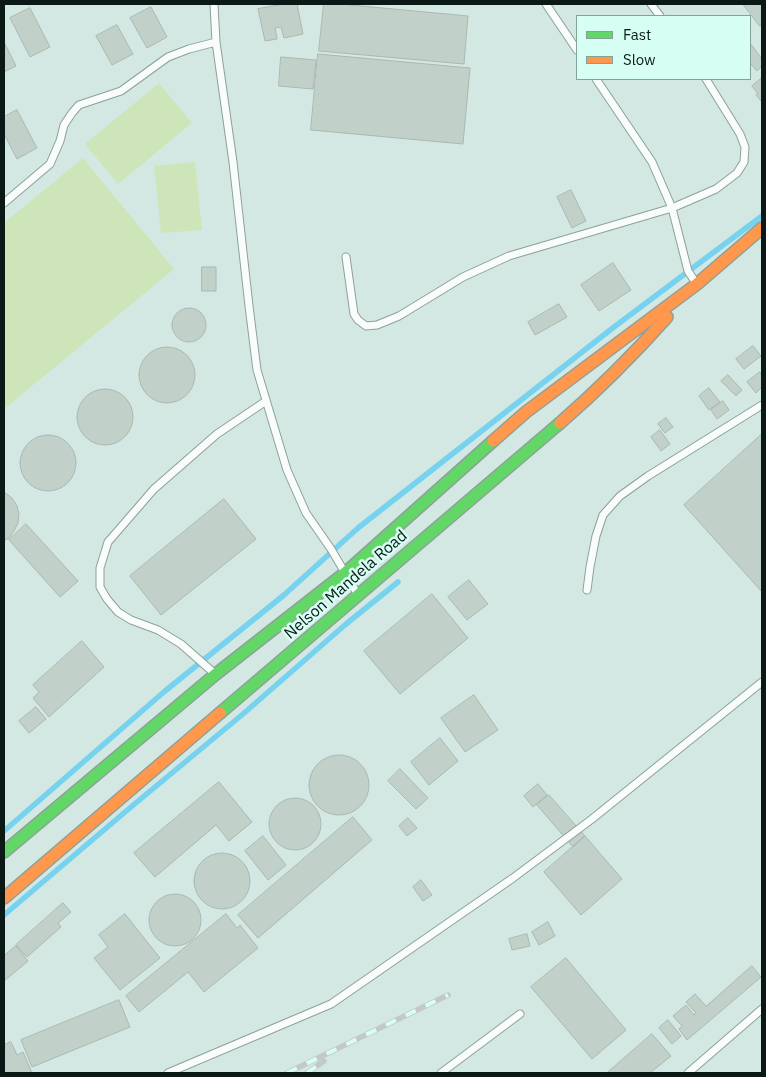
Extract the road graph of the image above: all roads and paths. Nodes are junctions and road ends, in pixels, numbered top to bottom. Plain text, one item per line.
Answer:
1 (214, 4) edge
2 (546, 4) edge
3 (651, 4) edge
4 (659, 15) edge
5 (216, 42) junction
6 (576, 49) edge
7 (597, 80) edge
8 (707, 80) edge
9 (4, 203) edge
10 (672, 208) junction
11 (762, 228) edge
12 (346, 256) dead end
13 (697, 284) junction
14 (266, 401) junction
15 (762, 405) edge
16 (345, 573) junction
17 (587, 590) dead end
18 (358, 596) junction
19 (216, 674) junction
20 (762, 682) edge
21 (4, 852) edge
22 (4, 898) edge
23 (762, 1009) edge
24 (520, 1014) dead end
25 (168, 1073) edge
26 (440, 1073) edge
27 (688, 1073) edge

1 - 5 lane
2 - 6 lane
3 - 4 lane
5 - 9 lane
5 - 14 lane
7 - 10 lane
8 - 10 lane
10 - 12 lane
10 - 13 lane
11 - 13 main road, Nelson Mandela Road
13 - 16 main road, Nelson Mandela Road
13 - 18 main road, Nelson Mandela Road
14 - 16 lane
14 - 19 lane
15 - 17 lane
16 - 18 lane
16 - 19 main road, Nelson Mandela Road
18 - 22 main road, Nelson Mandela Road
19 - 21 main road, Nelson Mandela Road
20 - 25 lane
23 - 27 lane
24 - 26 lane

